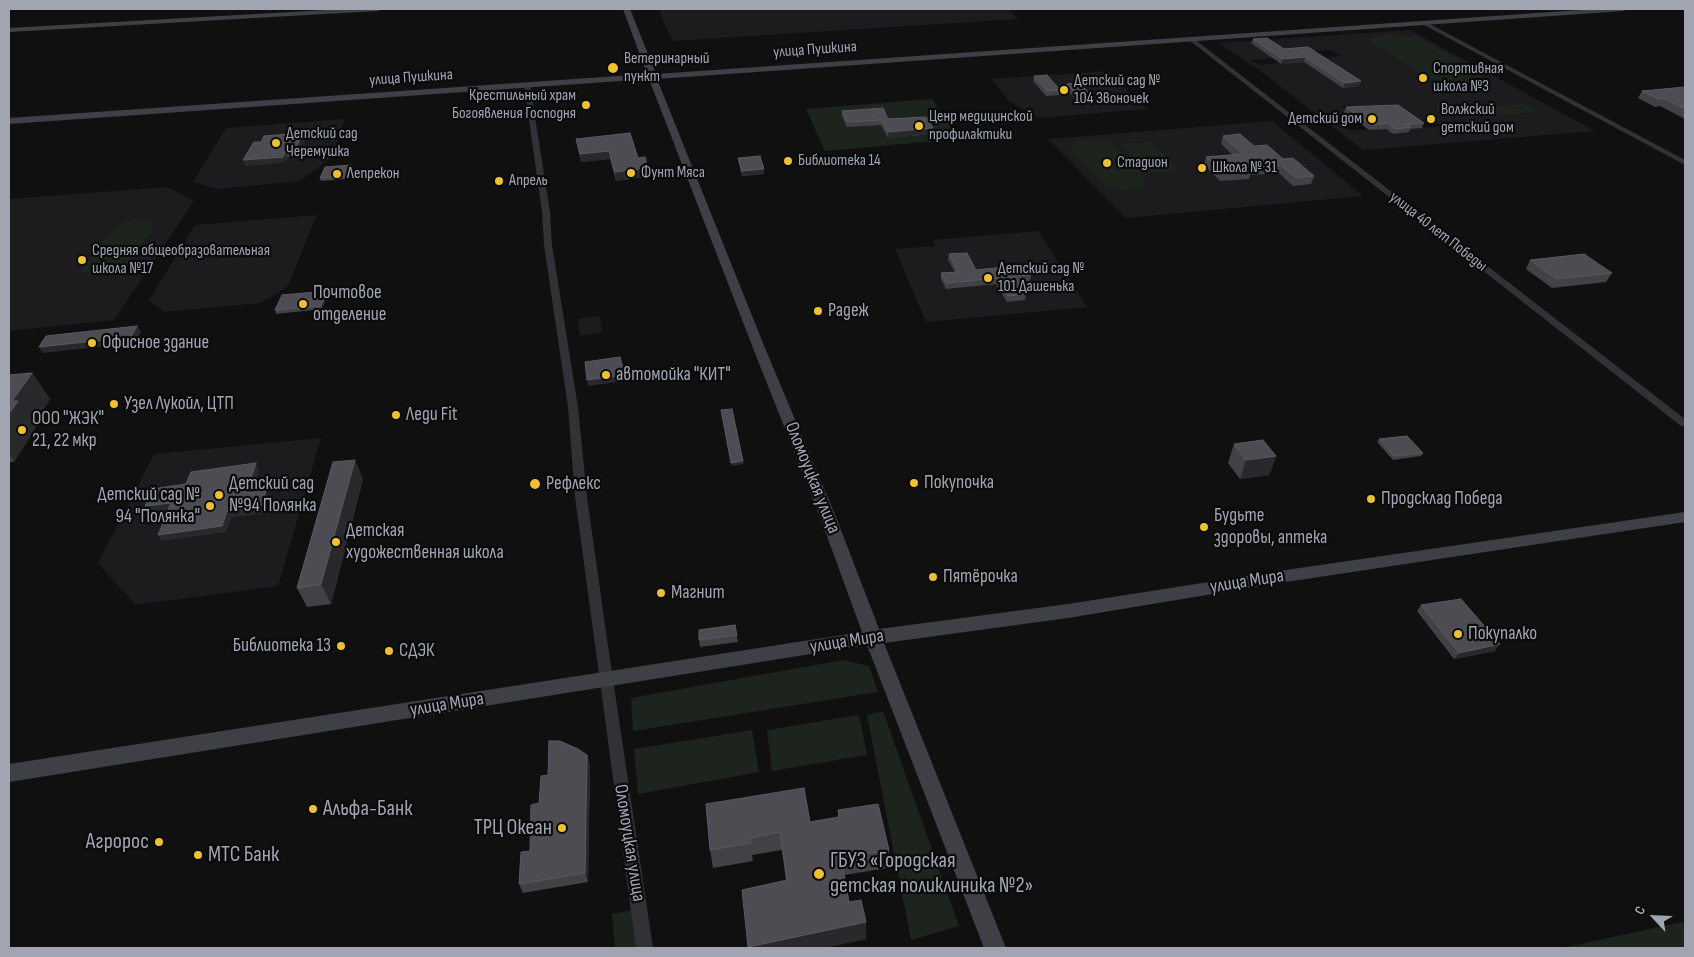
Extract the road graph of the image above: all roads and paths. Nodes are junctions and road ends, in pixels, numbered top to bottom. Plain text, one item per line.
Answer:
1 (378, 9) edge
2 (626, 9) edge
3 (1623, 9) edge
4 (1426, 24) junction
5 (9, 30) edge
6 (1190, 39) junction
7 (652, 76) junction
8 (527, 85) junction
9 (9, 121) edge
10 (1685, 163) edge
11 (1685, 424) edge
12 (1685, 517) edge
13 (874, 637) junction
14 (607, 680) junction
15 (9, 773) edge
16 (645, 948) edge
17 (995, 948) edge

1 - 5 street
2 - 7 street, Оломоуцкая улица
3 - 4 street, улица Пушкина
4 - 6 street, улица Пушкина
4 - 10 street
6 - 7 street, улица Пушкина
6 - 11 street, улица 40 лет Победы
7 - 8 street, улица Пушкина
7 - 13 street, Оломоуцкая улица
8 - 9 street, улица Пушкина
8 - 14 street, Оломоуцкая улица
12 - 13 street, улица Мира
13 - 14 street, улица Мира
13 - 17 street, Оломоуцкая улица
14 - 15 street, улица Мира
14 - 16 street, Оломоуцкая улица

